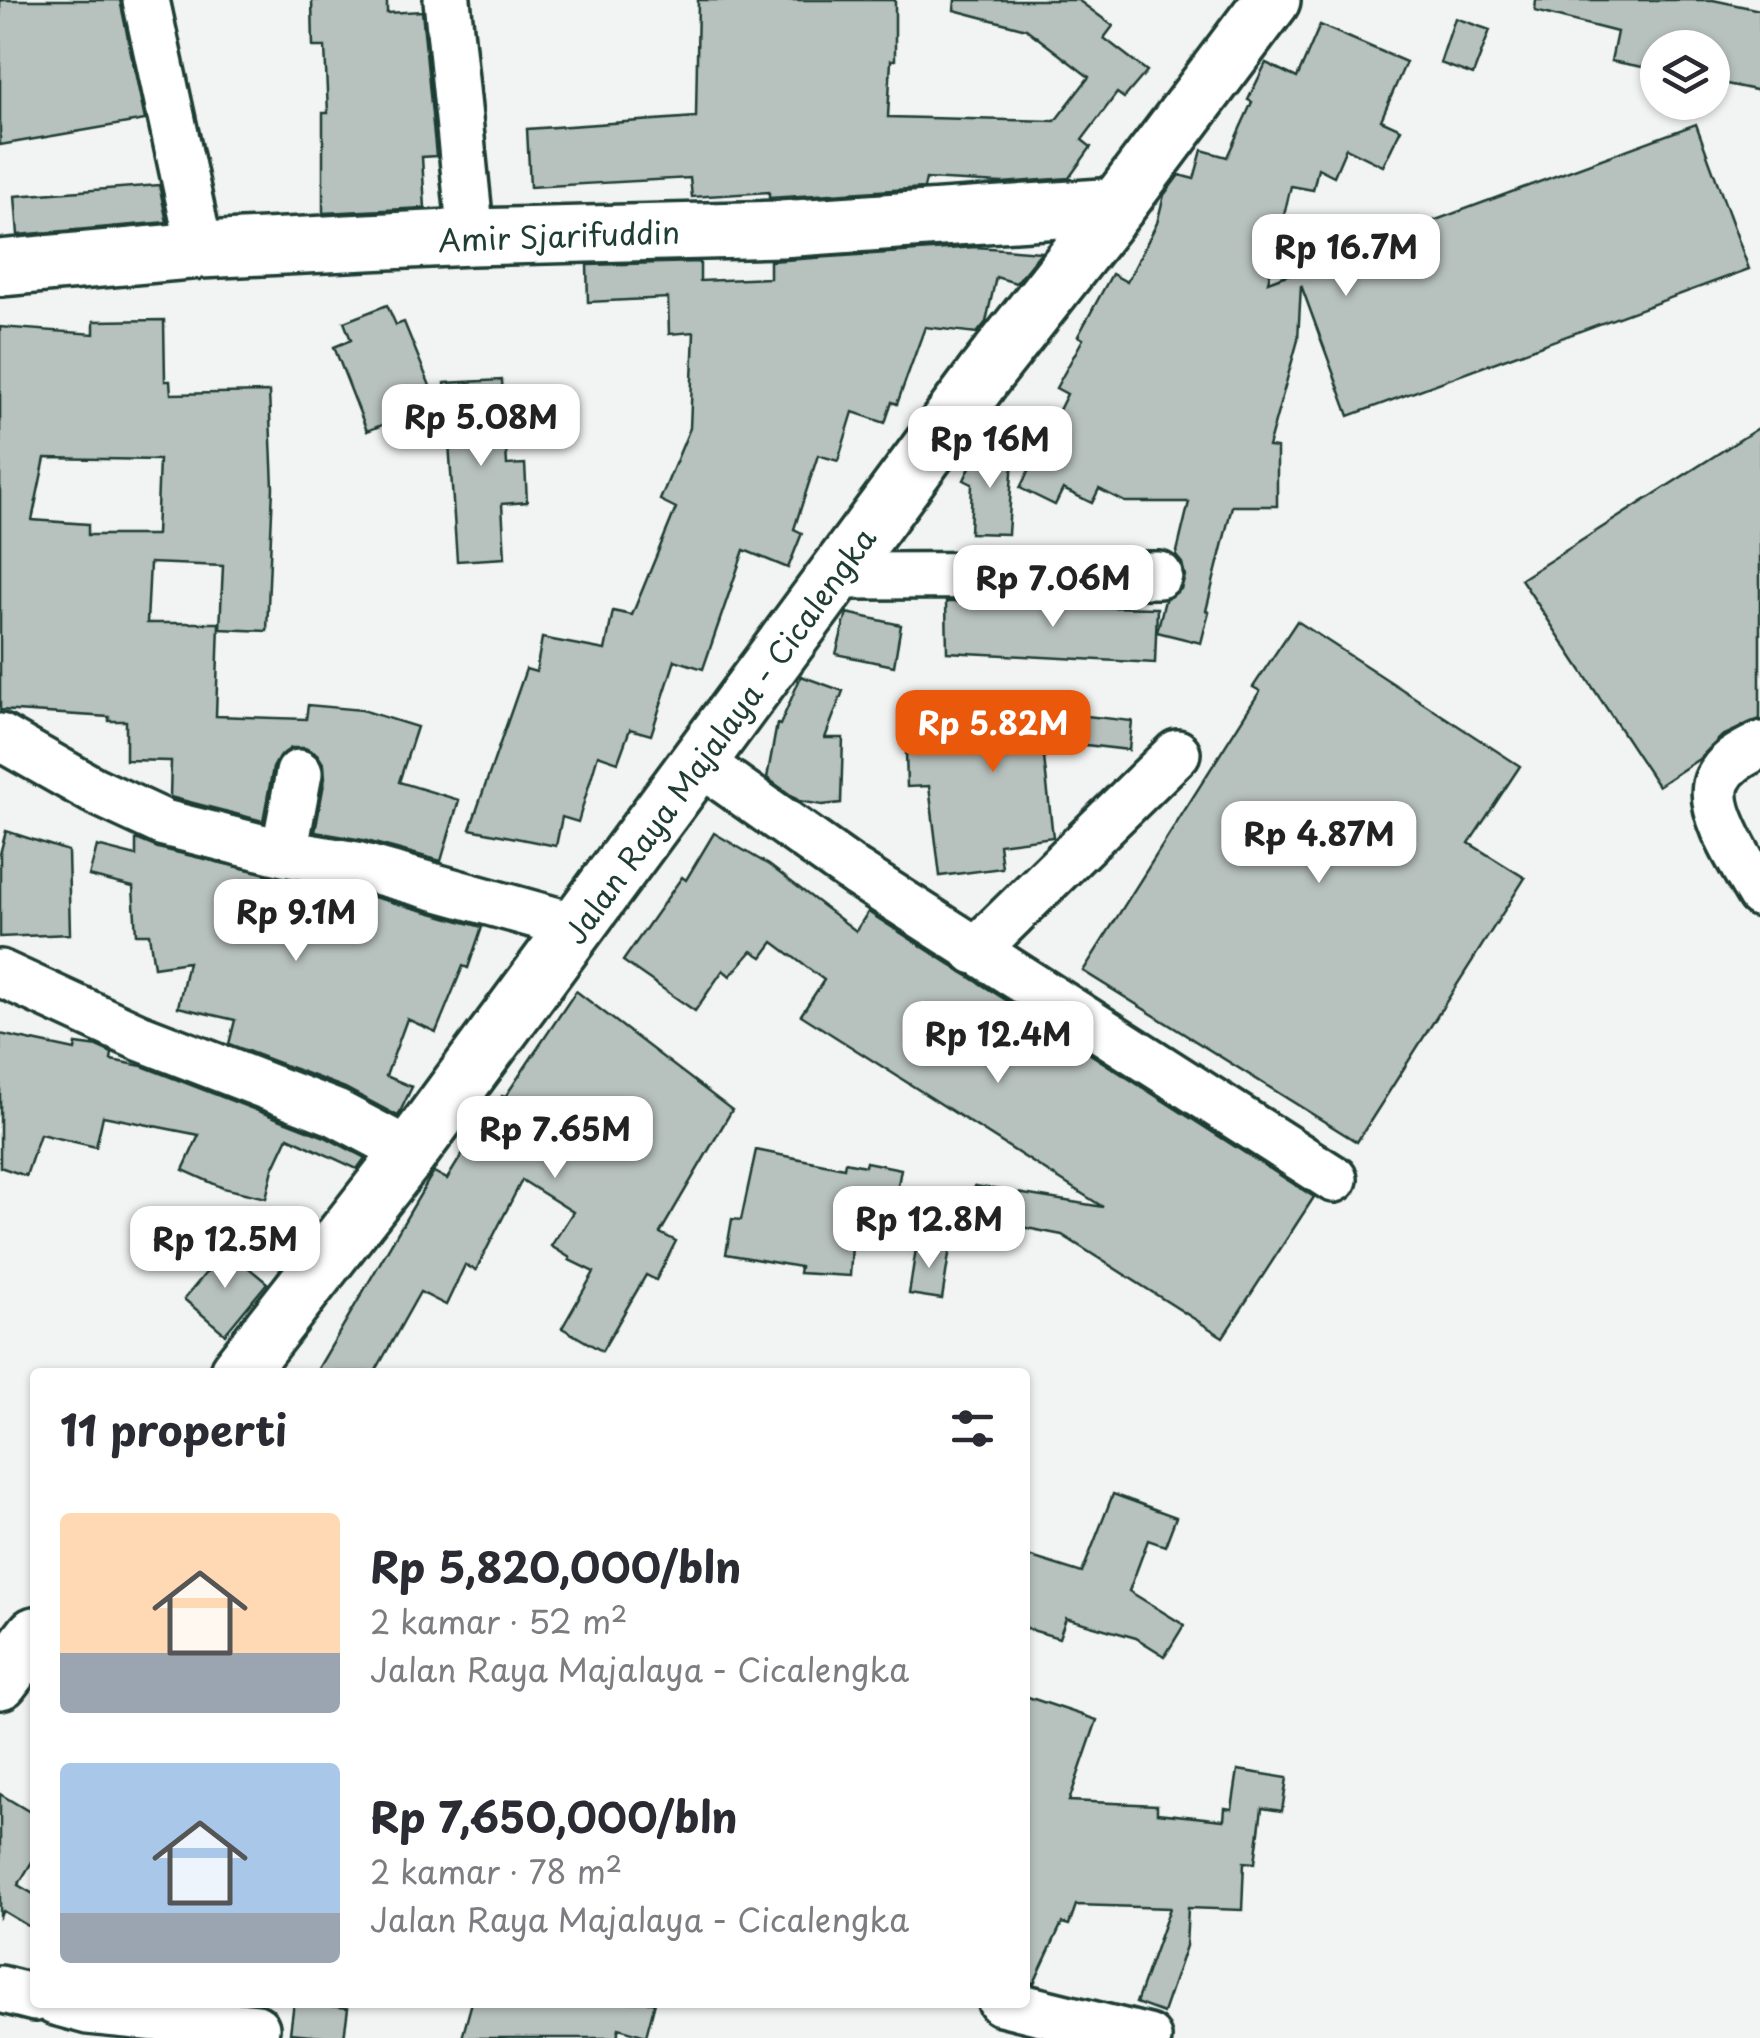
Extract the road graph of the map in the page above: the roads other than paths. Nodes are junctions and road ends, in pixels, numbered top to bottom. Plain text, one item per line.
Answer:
1 (146, 0) edge
2 (448, 0) edge
3 (1272, 0) edge
4 (1118, 206) junction
5 (471, 237) junction
6 (200, 250) junction
7 (0, 268) edge
8 (1158, 575) dead end
9 (835, 576) junction
10 (0, 737) edge
11 (1760, 745) edge
12 (1177, 753) dead end
13 (698, 762) junction
14 (299, 773) dead end
15 (284, 853) junction
16 (1760, 894) edge
17 (579, 927) junction
18 (975, 950) junction
19 (0, 973) edge
20 (410, 1152) junction
21 (1334, 1179) dead end
22 (241, 1368) edge
23 (30, 1642) edge
24 (0, 1681) edge
25 (30, 1686) edge
26 (0, 1989) edge
27 (30, 1997) edge
28 (77, 2008) edge
29 (1026, 2008) edge
30 (256, 2028) dead end
31 (1148, 2038) edge

1 - 6 street
2 - 5 street
3 - 4 main road, Jalan Raya Majalaya - Cicalengka
4 - 5 main road, Amir Sjarifuddin
4 - 9 main road, Jalan Raya Majalaya - Cicalengka
5 - 6 main road, Amir Sjarifuddin
6 - 7 main road, Amir Sjarifuddin
8 - 9 street
9 - 13 main road, Jalan Raya Majalaya - Cicalengka
10 - 15 street
11 - 16 street
12 - 18 street
13 - 17 main road, Jalan Raya Majalaya - Cicalengka
13 - 18 street
14 - 15 street
15 - 17 street
17 - 20 main road, Jalan Raya Majalaya - Cicalengka
18 - 21 street
19 - 20 street
20 - 22 main road, Jalan Raya Majalaya - Cicalengka
23 - 24 main road
24 - 25 street
26 - 27 street
28 - 30 street
29 - 31 street

